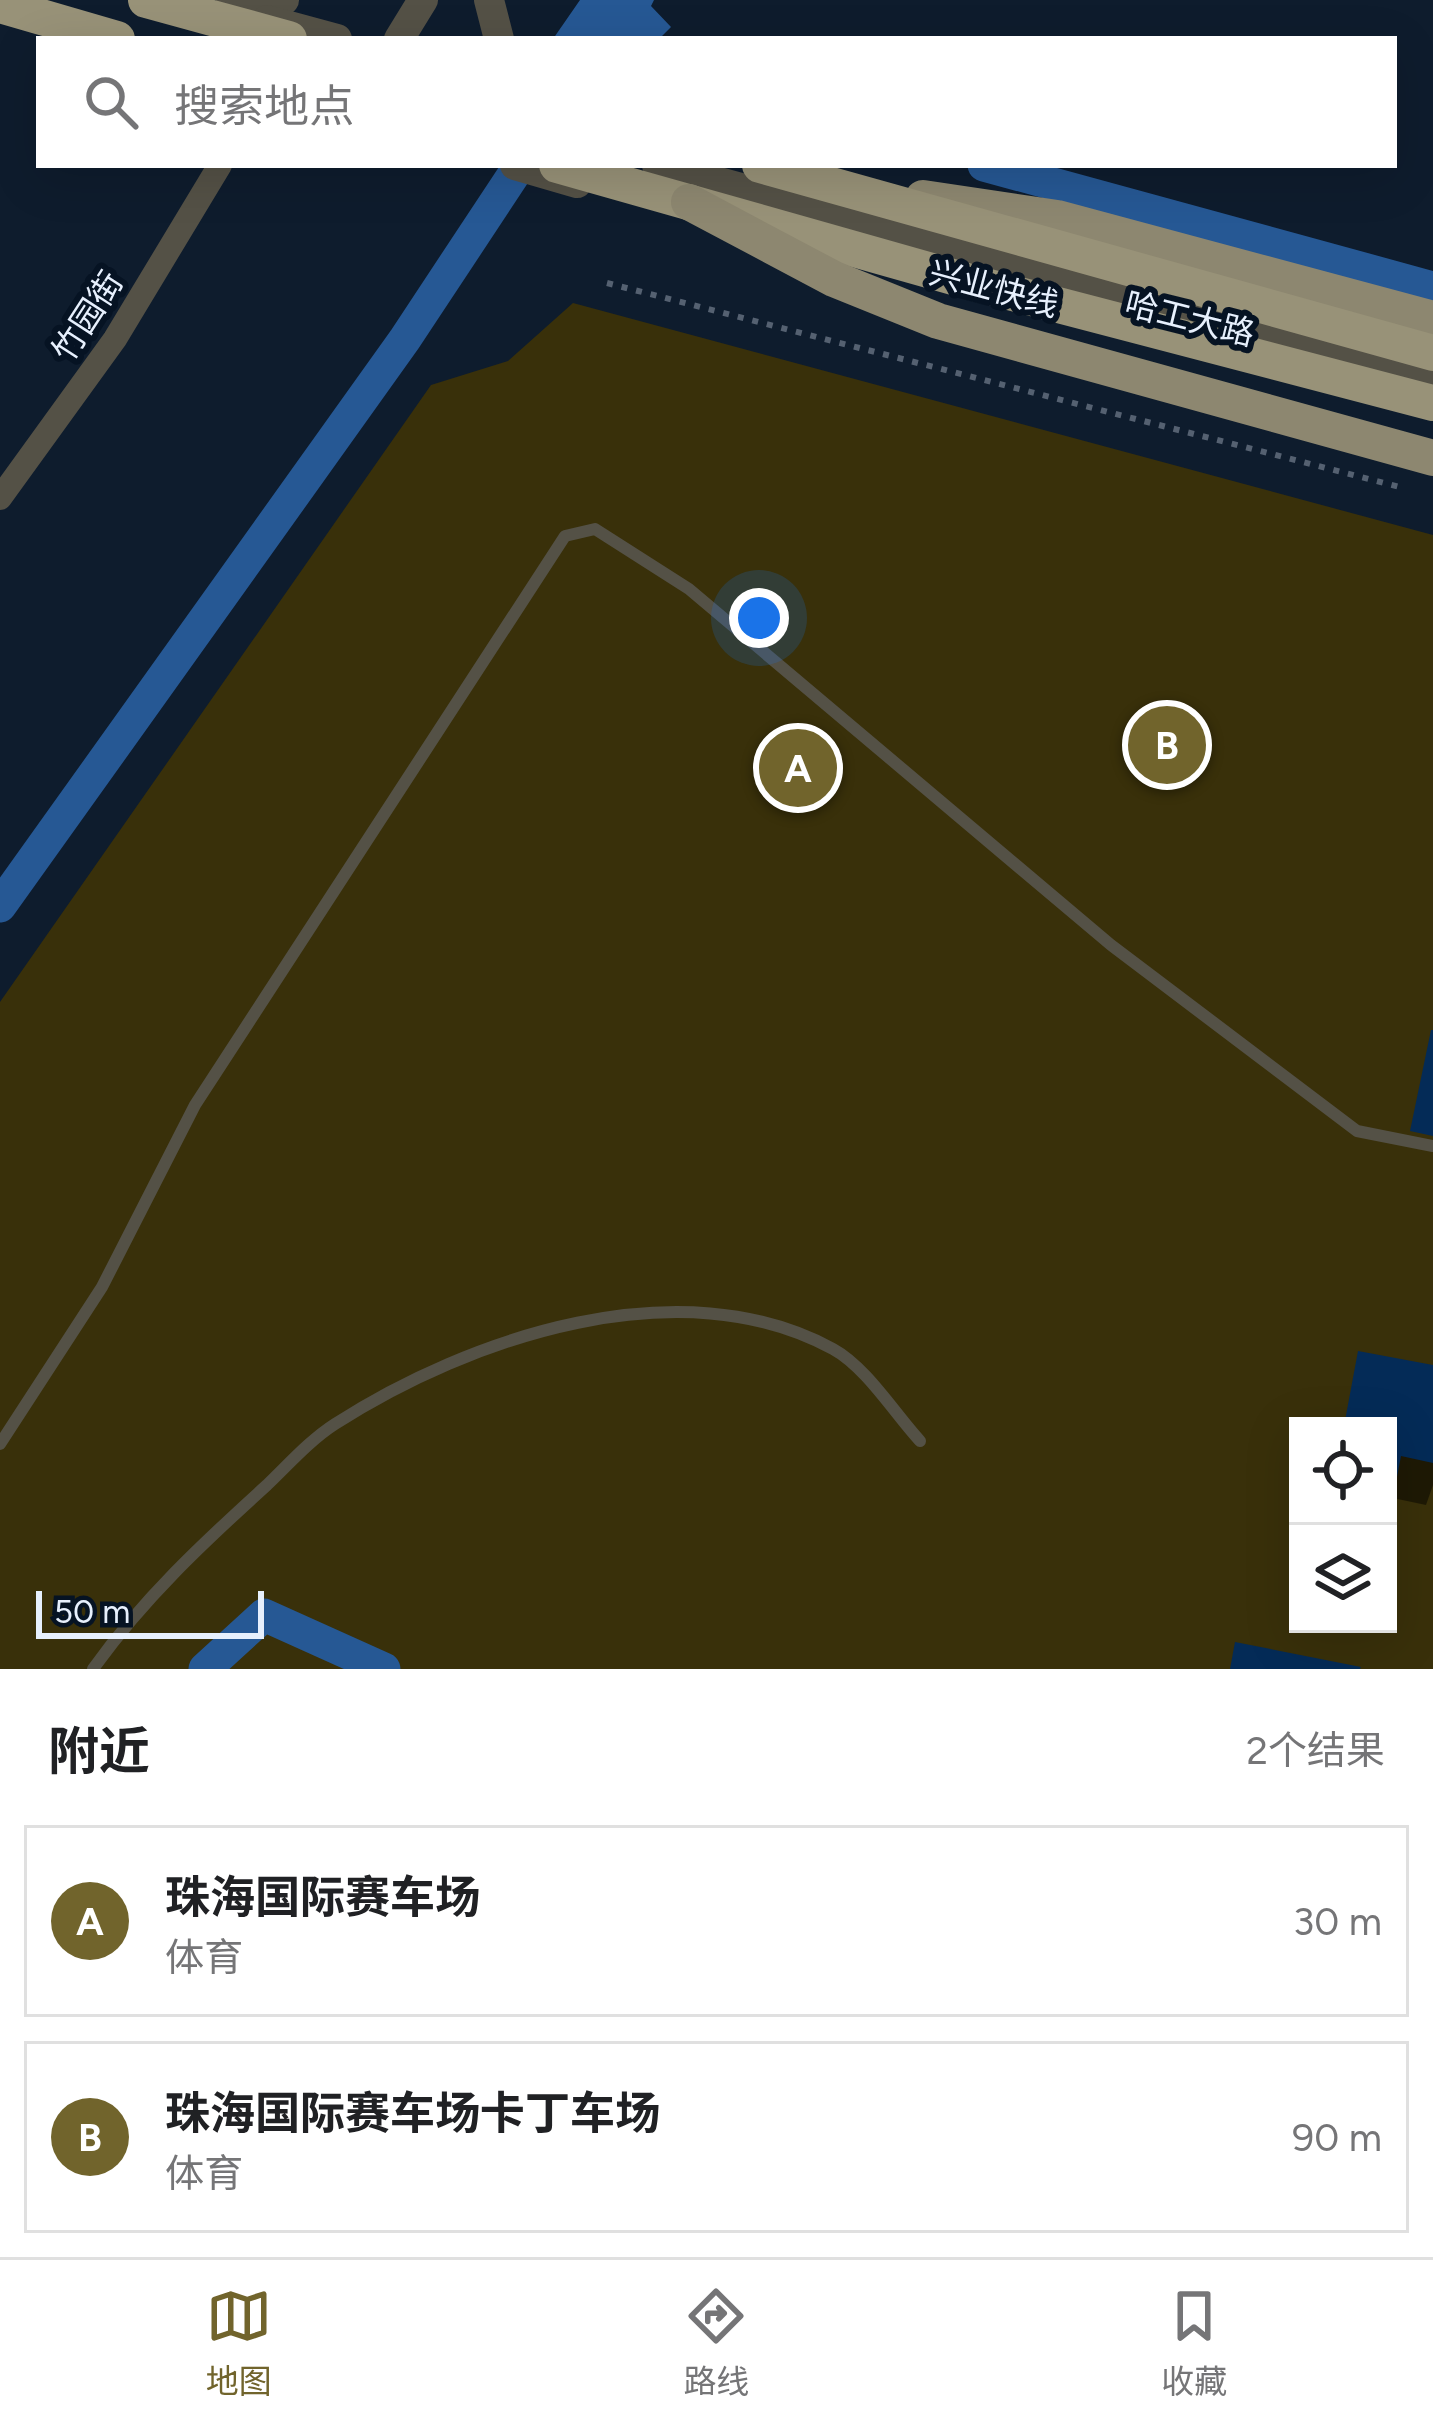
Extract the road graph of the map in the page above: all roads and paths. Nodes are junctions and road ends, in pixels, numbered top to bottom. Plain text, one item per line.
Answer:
1 (146, 0) edge
2 (196, 0) edge
3 (284, 0) edge
4 (423, 0) edge
5 (489, 0) edge
6 (0, 5) edge
7 (228, 9) junction
8 (0, 22) edge
9 (51, 36) edge
10 (107, 36) edge
11 (278, 36) edge
12 (326, 36) edge
13 (401, 36) edge
14 (498, 36) edge
15 (218, 168) edge
16 (525, 168) edge
17 (568, 168) edge
18 (668, 168) edge
19 (772, 168) edge
20 (841, 186) junction
21 (688, 202) junction
22 (607, 284) dead end
23 (1433, 319) edge
24 (1433, 353) edge
25 (1433, 378) edge
26 (1433, 403) edge
27 (1433, 417) edge
28 (1433, 458) edge
29 (1410, 489) dead end
30 (0, 498) edge
31 (1433, 1146) edge
32 (920, 1442) dead end
33 (0, 1444) edge
34 (93, 1669) edge

1 - 11 highway
2 - 7 street
3 - 7 street
4 - 13 street
5 - 14 street
6 - 10 highway
7 - 12 street
8 - 9 street
15 - 30 street, 竹园街
16 - 27 street, 哈工大路
17 - 21 highway, 兴业快线
18 - 25 street, 哈工大路
19 - 20 highway, 兴业快线
20 - 23 main road
20 - 24 highway, 兴业快线
21 - 26 highway, 兴业快线, bridge
21 - 28 main road, bridge
22 - 29 path
31 - 33 lane
32 - 34 lane

